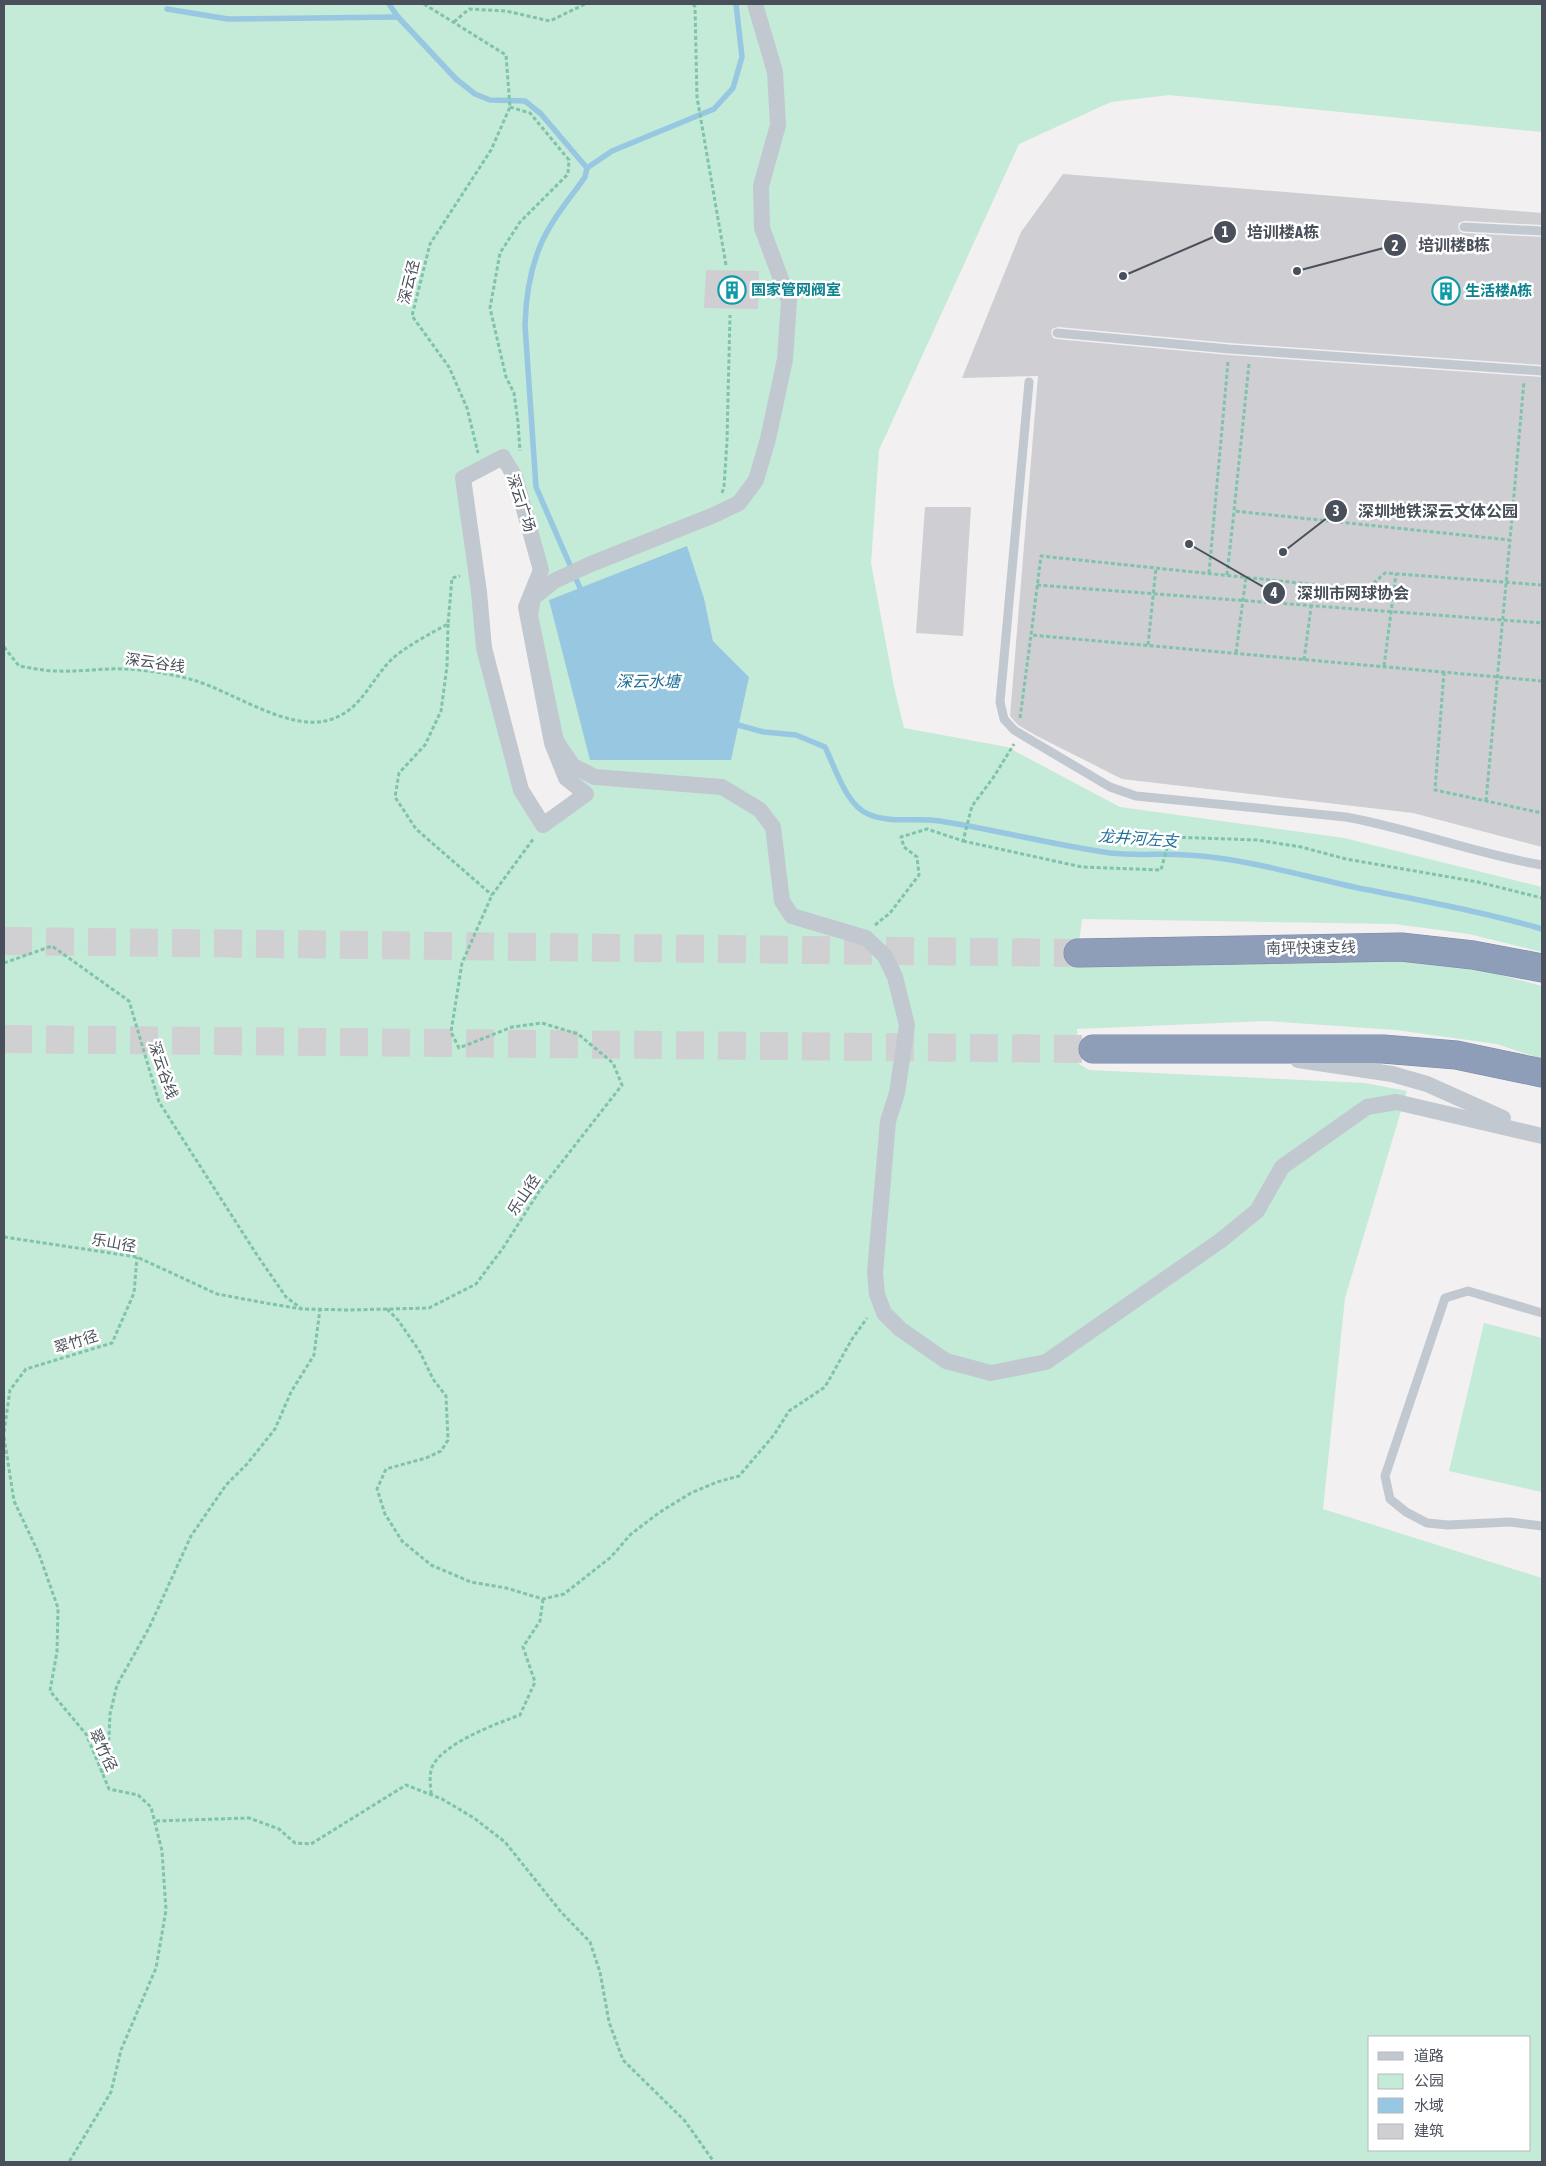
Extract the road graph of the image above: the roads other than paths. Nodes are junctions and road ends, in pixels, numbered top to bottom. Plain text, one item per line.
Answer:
1 (755, 4) edge
2 (1464, 227) dead end
3 (1542, 231) edge
4 (1057, 333) dead end
5 (1542, 372) edge
6 (1030, 382) dead end
7 (543, 825) joint
8 (1542, 865) edge
9 (1078, 953) tunnel mouth
10 (1542, 968) edge
11 (1093, 1049) tunnel mouth
12 (1224, 1050) junction
13 (1542, 1074) edge
14 (1542, 1136) edge
15 (1542, 1313) edge
16 (1542, 1526) edge

1 - 14 street
2 - 3 lane
4 - 5 lane
6 - 8 lane
7 - 7 street, 深云广场
9 - 10 highway, 南坪快速支线
11 - 12 highway
12 - 13 highway
12 - 14 street
15 - 16 lane

